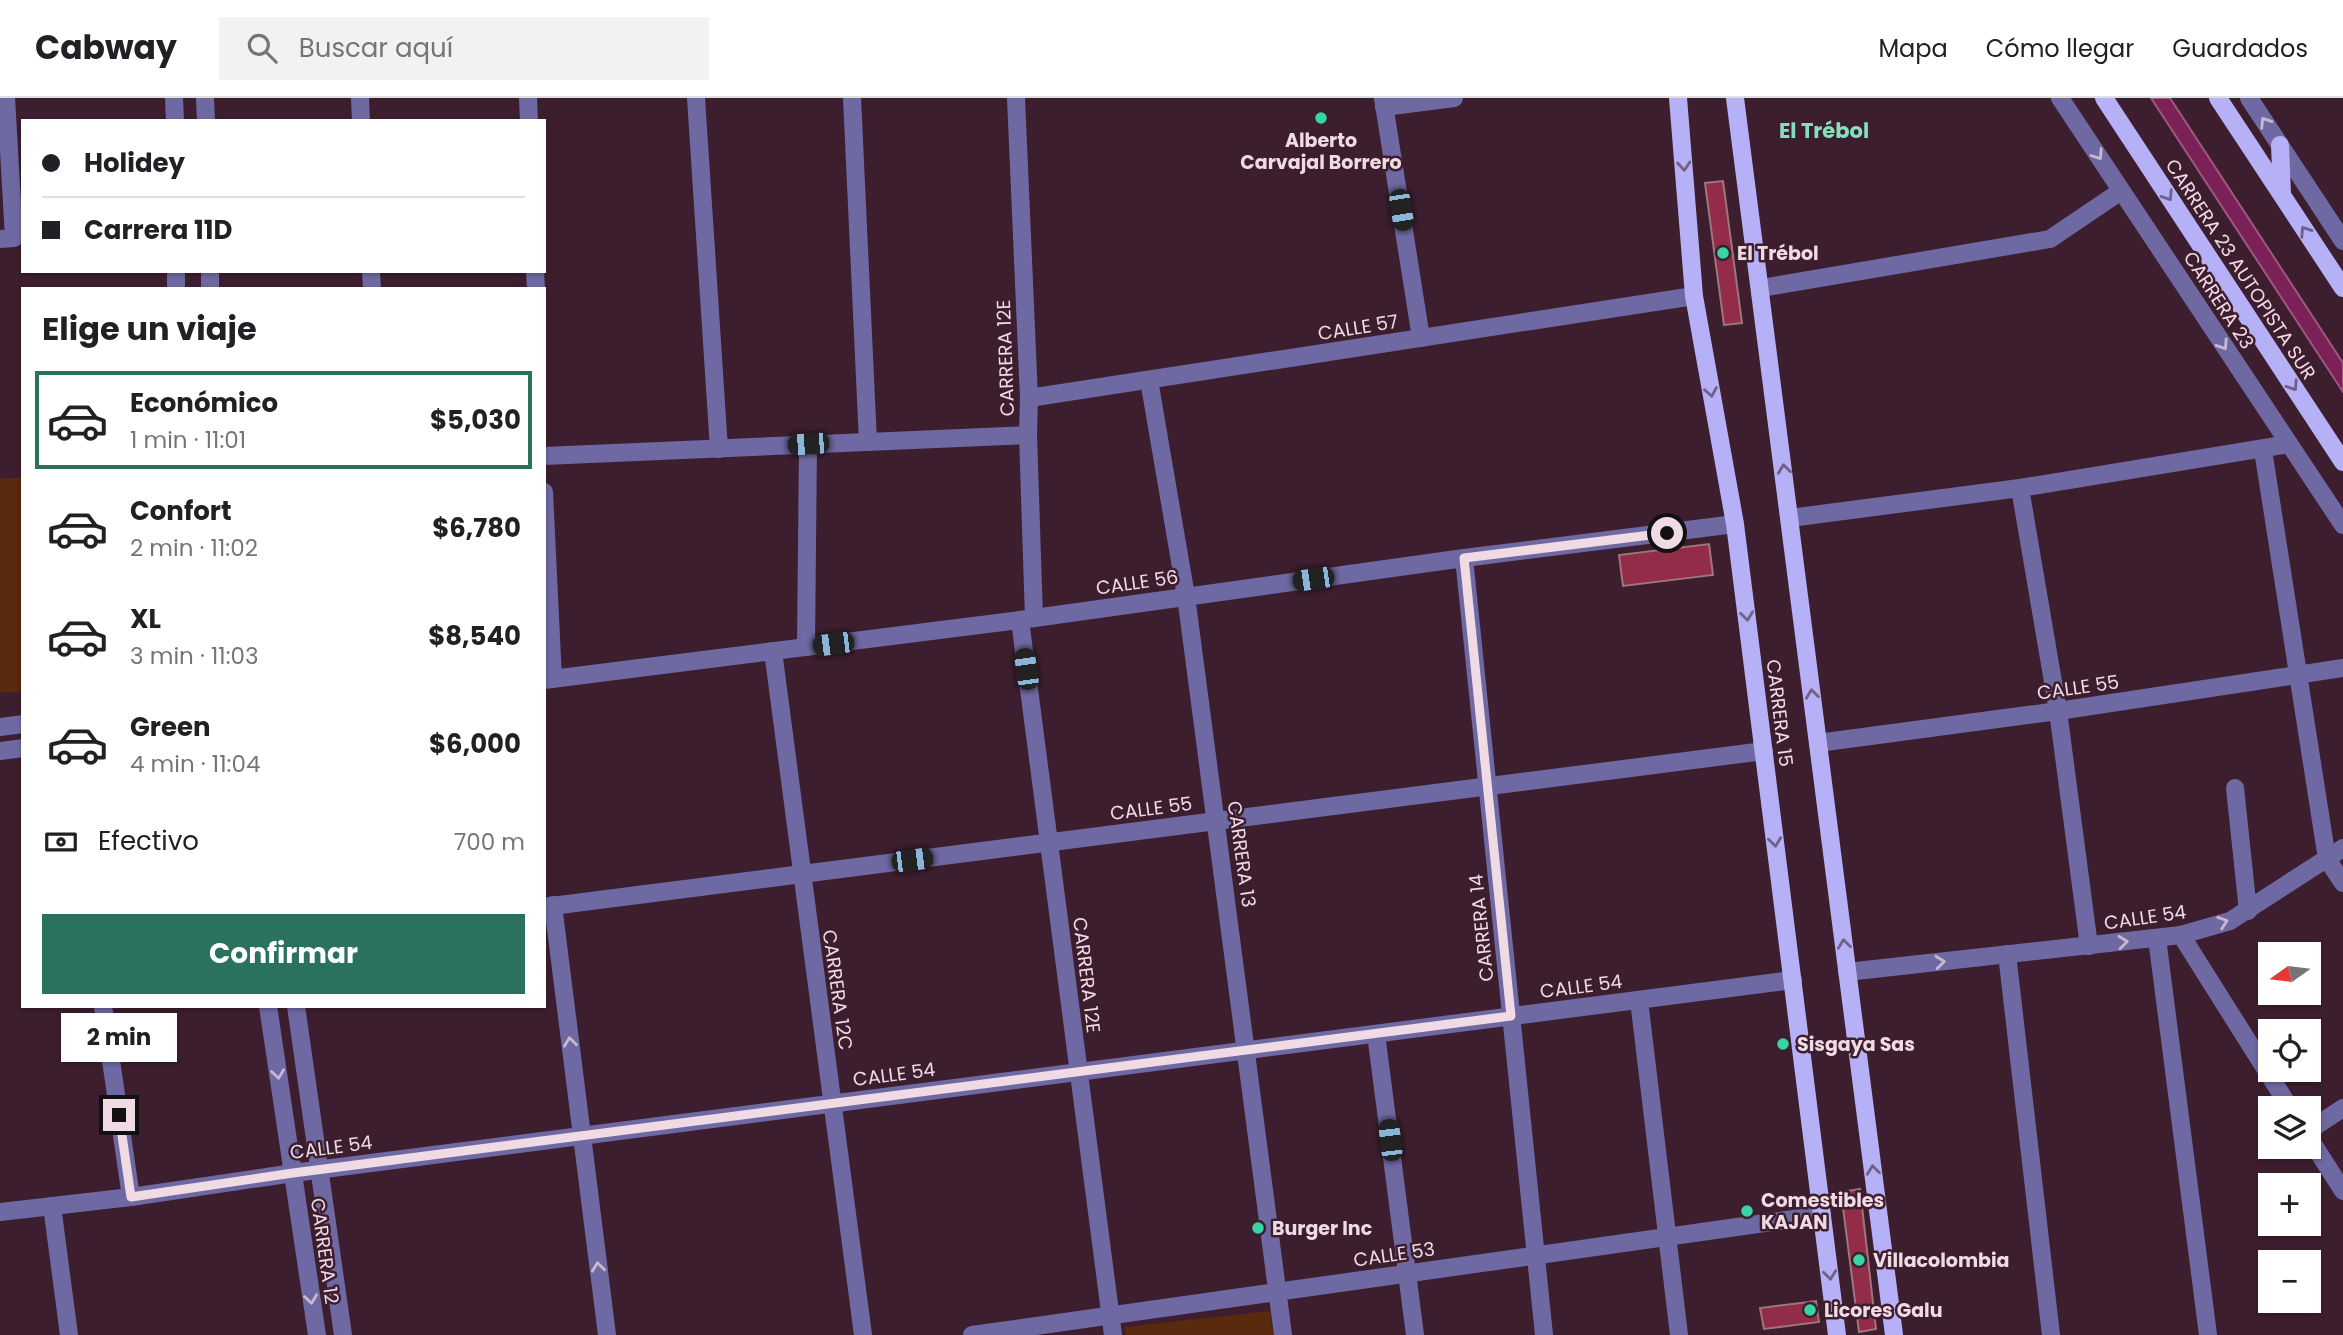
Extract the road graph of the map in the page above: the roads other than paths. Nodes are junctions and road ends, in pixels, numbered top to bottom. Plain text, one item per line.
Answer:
1 (6, 98) edge
2 (174, 98) edge
3 (205, 98) edge
4 (360, 98) edge
5 (528, 98) edge
6 (696, 98) edge
7 (852, 98) edge
8 (1016, 98) edge
9 (1454, 98) edge
10 (1678, 98) edge
11 (1735, 98) edge
12 (2060, 98) edge
13 (2104, 98) edge
14 (2218, 98) edge
15 (2249, 98) edge
16 (1384, 102) edge
17 (175, 119) edge
18 (206, 119) edge
19 (361, 119) edge
20 (529, 119) edge
21 (2280, 145) junction
22 (2122, 191) junction
23 (2282, 194) junction
24 (7, 239) edge
25 (2343, 241) edge
26 (1760, 288) junction
27 (2343, 288) edge
28 (1694, 296) junction
29 (1421, 338) junction
30 (1149, 380) junction
31 (1029, 398) junction
32 (1028, 435) junction
33 (868, 442) junction
34 (808, 444) junction
35 (2289, 444) junction
36 (719, 449) junction
37 (2263, 450) junction
38 (546, 456) edge
39 (2343, 462) edge
40 (2020, 488) junction
41 (1790, 518) junction
42 (1735, 524) junction
43 (2343, 525) edge
44 (1464, 558) junction
45 (546, 586) edge
46 (1186, 596) junction
47 (1027, 619) junction
48 (806, 647) junction
49 (773, 651) junction
50 (2343, 668) edge
51 (2298, 674) junction
52 (548, 679) edge
53 (2058, 711) junction
54 (21, 724) edge
55 (0, 727) edge
56 (1818, 743) junction
57 (21, 748) edge
58 (0, 751) edge
59 (1764, 751) junction
60 (1488, 786) junction
61 (2235, 788) dead end
62 (1216, 821) junction
63 (1049, 843) junction
64 (2343, 848) edge
65 (2327, 859) junction
66 (802, 874) junction
67 (2343, 883) edge
68 (549, 906) edge
69 (2248, 911) junction
70 (2181, 935) junction
71 (2157, 938) junction
72 (2089, 946) junction
73 (2007, 954) junction
74 (1847, 972) junction
75 (1793, 980) junction
76 (1639, 1000) junction
77 (103, 1008) edge
78 (268, 1008) edge
79 (296, 1008) edge
80 (1511, 1016) junction
81 (1376, 1034) junction
82 (1246, 1050) junction
83 (1079, 1072) junction
84 (2282, 1096) edge
85 (832, 1104) junction
86 (2343, 1108) edge
87 (2321, 1122) edge
88 (582, 1136) junction
89 (2321, 1156) edge
90 (319, 1170) junction
91 (293, 1173) junction
92 (2343, 1191) edge
93 (131, 1197) junction
94 (52, 1206) junction
95 (0, 1212) edge
96 (1822, 1215) junction
97 (1668, 1237) junction
98 (1536, 1255) junction
99 (1407, 1274) junction
100 (1278, 1292) junction
101 (1110, 1315) junction
102 (69, 1335) edge
103 (317, 1335) edge
104 (343, 1335) edge
105 (607, 1335) edge
106 (863, 1335) edge
107 (972, 1335) edge
108 (1113, 1335) edge
109 (1283, 1335) edge
110 (1415, 1335) edge
111 (1544, 1335) edge
112 (1679, 1335) edge
113 (1837, 1335) edge
114 (1894, 1335) edge
115 (2051, 1335) edge
116 (2208, 1335) edge

1 - 24 street
2 - 17 street
3 - 18 street
4 - 19 street
5 - 20 street
6 - 36 street
7 - 33 street
8 - 31 street, CARRERA 12E
9 - 16 street
10 -> 28 main road, CARRERA 15
11 - 26 main road, CARRERA 15
12 -> 22 street, CARRERA 23
13 -> 39 main road, CARRERA 23 AUTOPISTA SUR
14 - 23 main road
21 -> 15 street
16 - 29 street
21 - 23 main road
21 - 25 street
22 - 26 street
22 -> 35 street, CARRERA 23
27 -> 23 main road
41 -> 26 main road, CARRERA 15
28 - 29 street, CALLE 57
28 -> 42 main road, CARRERA 15
29 - 30 street, CALLE 57
30 - 31 street, CALLE 57
30 - 46 street, CARRERA 13
31 - 32 street, CARRERA 12E
32 - 33 street
32 - 47 street, CARRERA 12E
33 - 34 street
34 - 36 street
34 - 48 street
35 - 37 street
35 - 43 street, CARRERA 23
36 - 38 street
37 - 40 street
37 - 51 street
40 - 41 street
40 - 53 street
56 -> 41 main road, CARRERA 15
42 - 44 street, CALLE 56
42 -> 59 main road, CARRERA 15
44 - 46 street, CALLE 56
44 - 60 street, CARRERA 14
45 - 52 street
46 - 47 street, CALLE 56
46 - 62 street, CARRERA 13
47 - 48 street, CALLE 56
47 - 63 street, CARRERA 12E
48 - 49 street, CALLE 56
49 - 52 street, CALLE 56
49 - 66 street, CARRERA 12C
50 - 51 street, CALLE 55
51 - 53 street, CALLE 55
51 - 65 street
53 - 56 street, CALLE 55
53 - 72 street
54 - 55 street
74 -> 56 main road, CARRERA 15
57 - 58 street
59 - 60 street, CALLE 55
59 -> 75 main road, CARRERA 15
60 - 62 street, CALLE 55
60 - 80 street, CARRERA 14
61 - 69 street
62 - 63 street, CALLE 55
62 - 82 street, CARRERA 13
63 - 66 street, CALLE 55
63 - 83 street, CARRERA 12E
64 - 65 street, CALLE 54
65 - 67 street
65 - 69 street, CALLE 54
66 - 68 street, CALLE 55
66 - 85 street, CARRERA 12C
88 -> 68 street
70 -> 69 street, CALLE 54
70 - 71 street, CALLE 54
70 - 84 street
72 -> 71 street, CALLE 54
71 - 116 street
72 - 73 street, CALLE 54
74 -> 73 street, CALLE 54
73 - 115 street
114 -> 74 main road, CARRERA 15
75 - 76 street, CALLE 54
75 - 96 main road, CARRERA 15
76 - 80 street, CALLE 54
76 - 97 street
77 - 93 street
78 -> 91 street, CARRERA 12
79 - 90 street, CARRERA 12
80 - 81 street, CALLE 54
80 - 98 street, CARRERA 14
81 - 82 street, CALLE 54
81 - 99 street
82 - 83 street, CALLE 54
82 - 100 street, CARRERA 13
83 - 85 street, CALLE 54
83 - 101 street, CARRERA 12E
85 - 88 street, CALLE 54
85 - 106 street, CARRERA 12C
86 - 87 street
88 - 90 street, CALLE 54
105 -> 88 street
89 - 92 street
90 - 91 street, CALLE 54
90 - 104 street, CARRERA 12
91 - 93 street, CALLE 54
91 -> 103 street, CARRERA 12
93 - 94 street, CALLE 54
94 - 95 street, CALLE 54
94 - 102 street
96 - 97 street, CALLE 53
96 -> 113 main road, CARRERA 15
97 - 98 street, CALLE 53
97 - 112 street
98 - 99 street, CALLE 53
98 - 111 street, CARRERA 14
99 - 100 street, CALLE 53
99 - 110 street
100 - 101 street, CALLE 53
100 - 109 street, CARRERA 13
101 - 107 street, CALLE 53
101 - 108 street, CARRERA 12E

